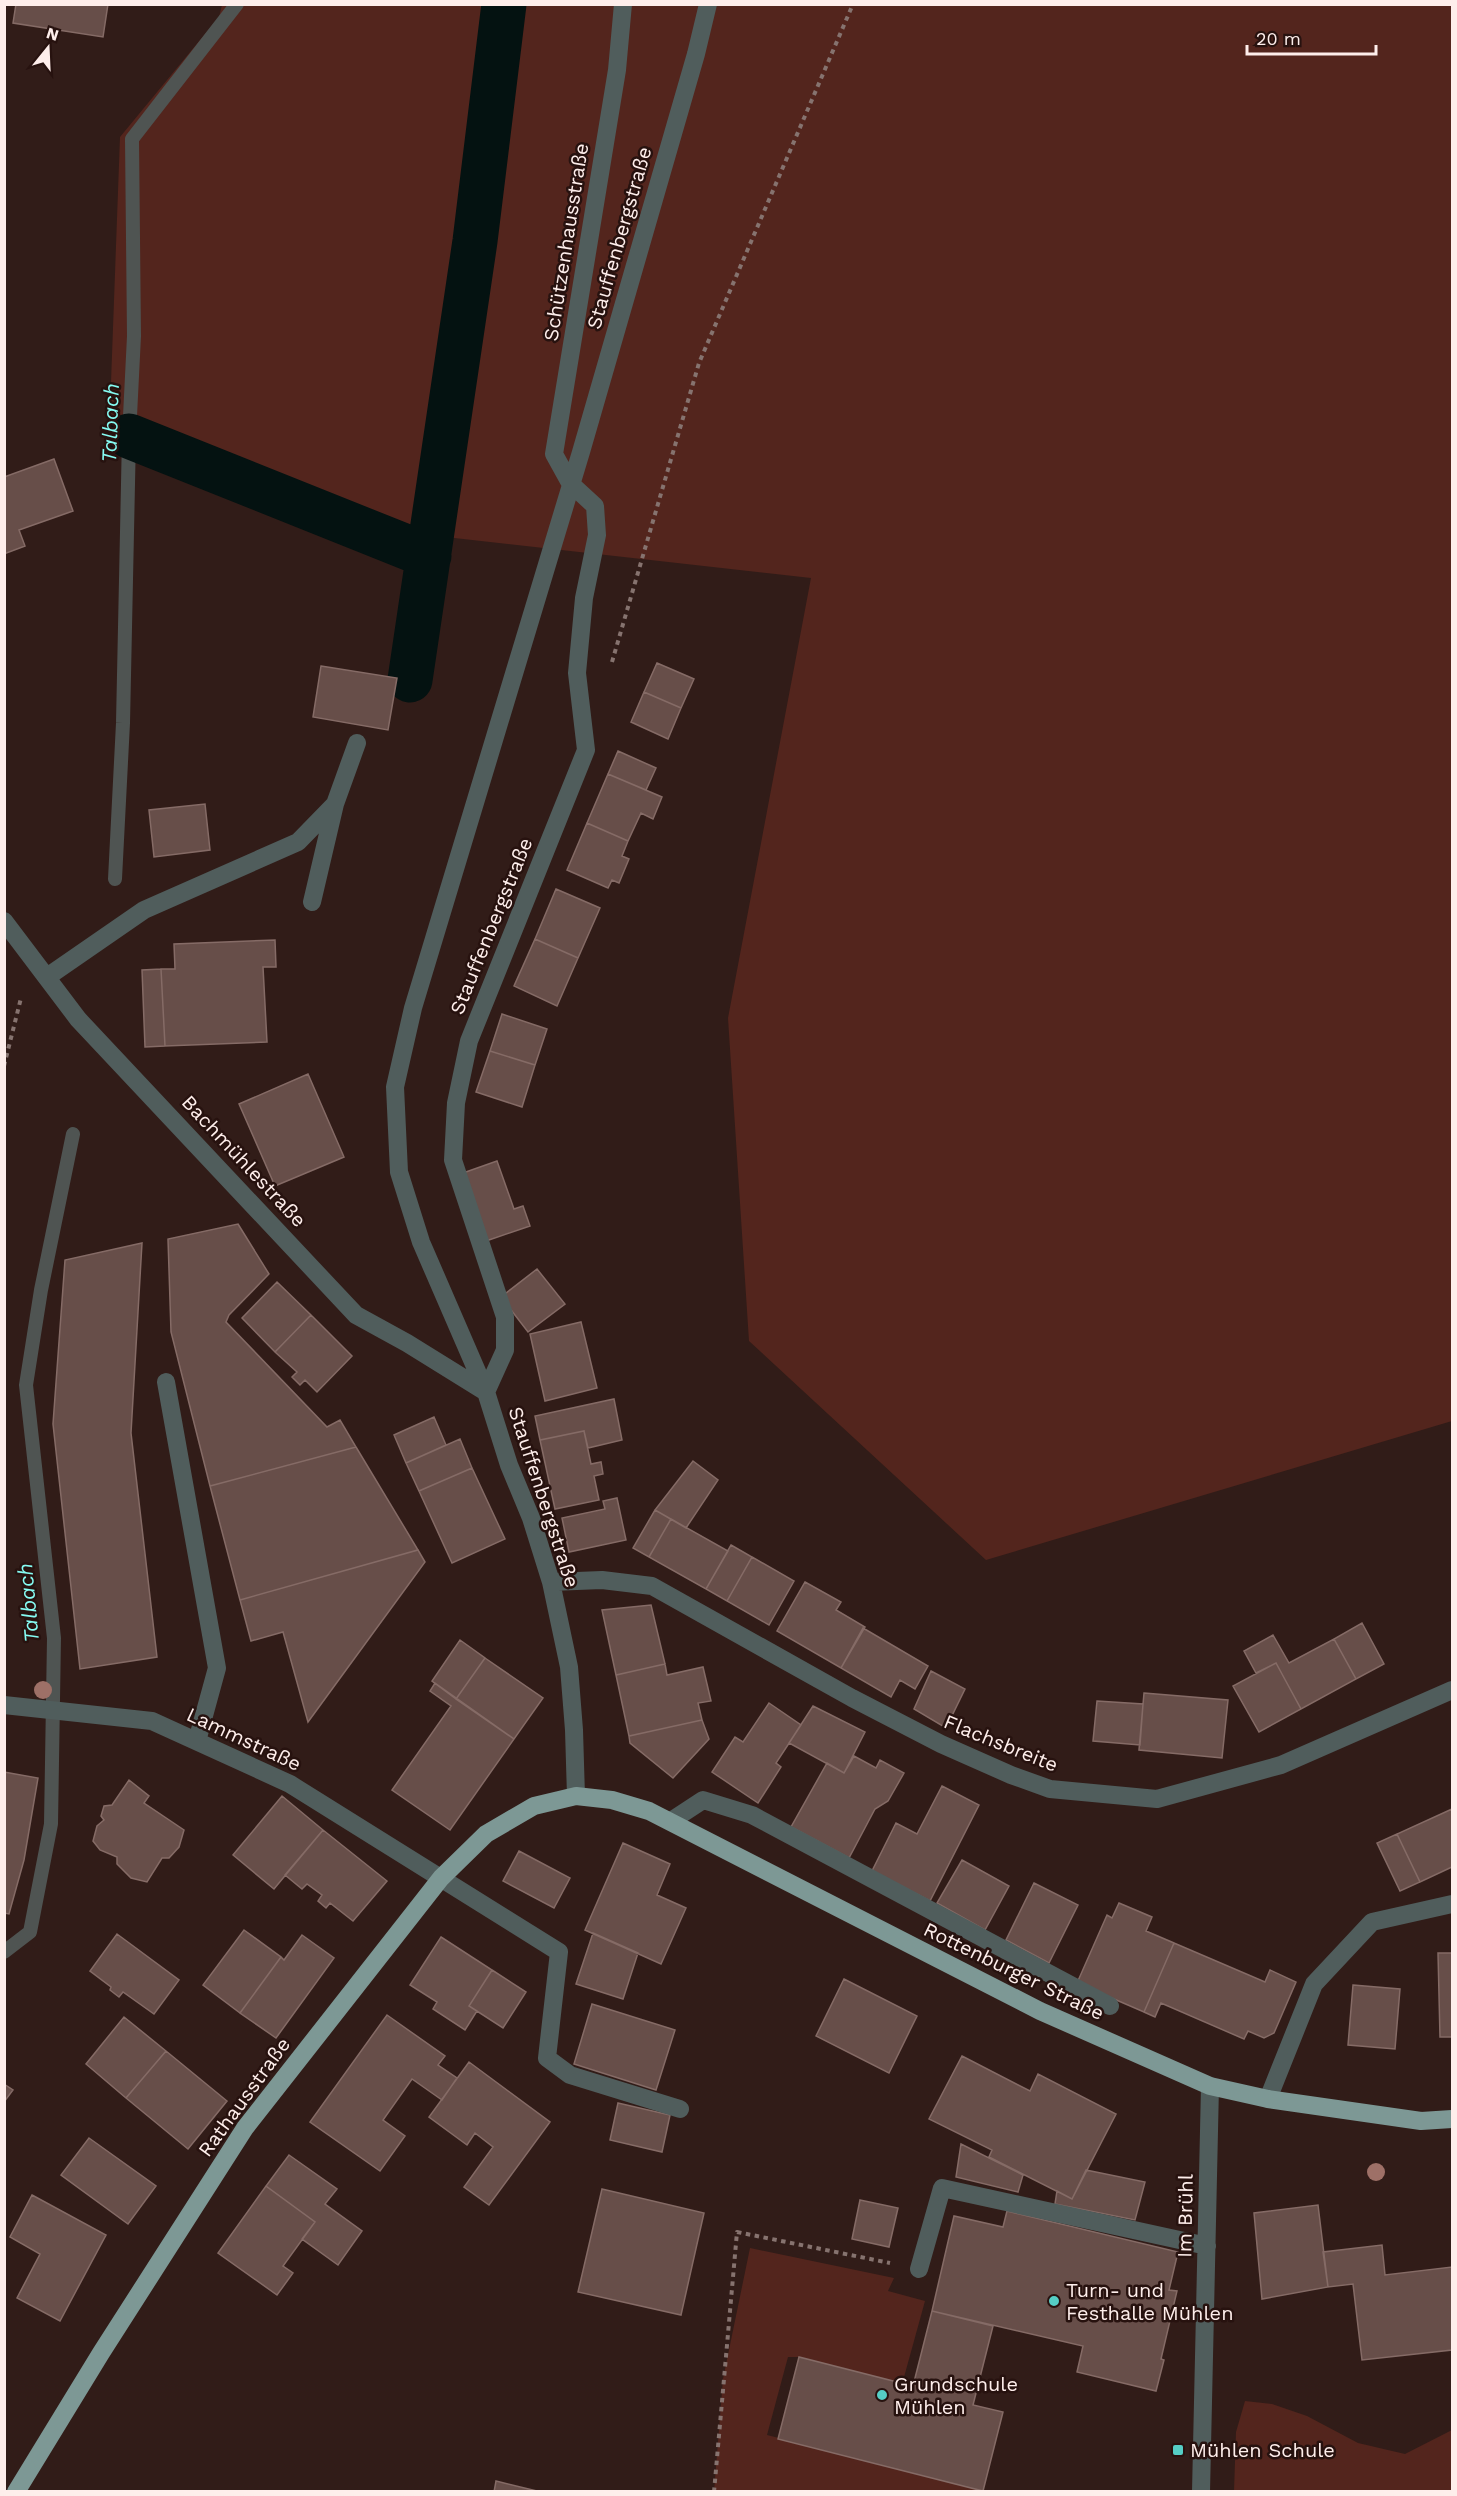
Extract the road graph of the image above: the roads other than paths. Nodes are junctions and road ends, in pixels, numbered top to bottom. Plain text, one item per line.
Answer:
1 (623, 4) edge
2 (708, 4) edge
3 (570, 483) junction
4 (357, 743) dead end
5 (335, 804) junction
6 (312, 902) dead end
7 (4, 921) edge
8 (47, 977) junction
9 (166, 1382) dead end
10 (486, 1392) junction
11 (551, 1582) junction
12 (1452, 1690) edge
13 (12, 1706) edge
14 (197, 1741) junction
15 (576, 1796) junction
16 (670, 1821) junction
17 (441, 1878) junction
18 (1452, 1904) edge
19 (1110, 2006) dead end
20 (1210, 2086) junction
21 (1268, 2099) junction
22 (680, 2109) dead end
23 (1452, 2120) edge
24 (1207, 2246) junction
25 (919, 2269) road end
26 (16, 2492) edge
27 (1201, 2492) edge

1 - 3 street, Schützenhausstraße
2 - 3 street, Stauffenbergstraße
3 - 10 street, Stauffenbergstraße
3 - 10 street, Stauffenbergstraße
4 - 5 street
5 - 6 street
5 - 8 street
7 - 8 street, Bachmühlestraße
8 - 10 street, Bachmühlestraße
9 - 14 street
10 - 11 street, Stauffenbergstraße
11 - 12 street, Flachsbreite
11 - 15 street, Stauffenbergstraße
13 - 14 street, Lammstraße
14 - 17 street, Lammstraße
15 - 16 main road, Rottenburger Straße
15 - 17 main road, Rathausstraße
16 - 19 street
16 - 20 main road, Rottenburger Straße
17 - 22 street, Lammstraße
17 - 26 main road, Rathausstraße
18 - 21 street
20 - 21 main road, Rottenburger Straße
20 - 24 street, Im Brühl
21 - 23 main road, Rottenburger Straße
24 - 25 street
24 - 27 street, Im Brühl

